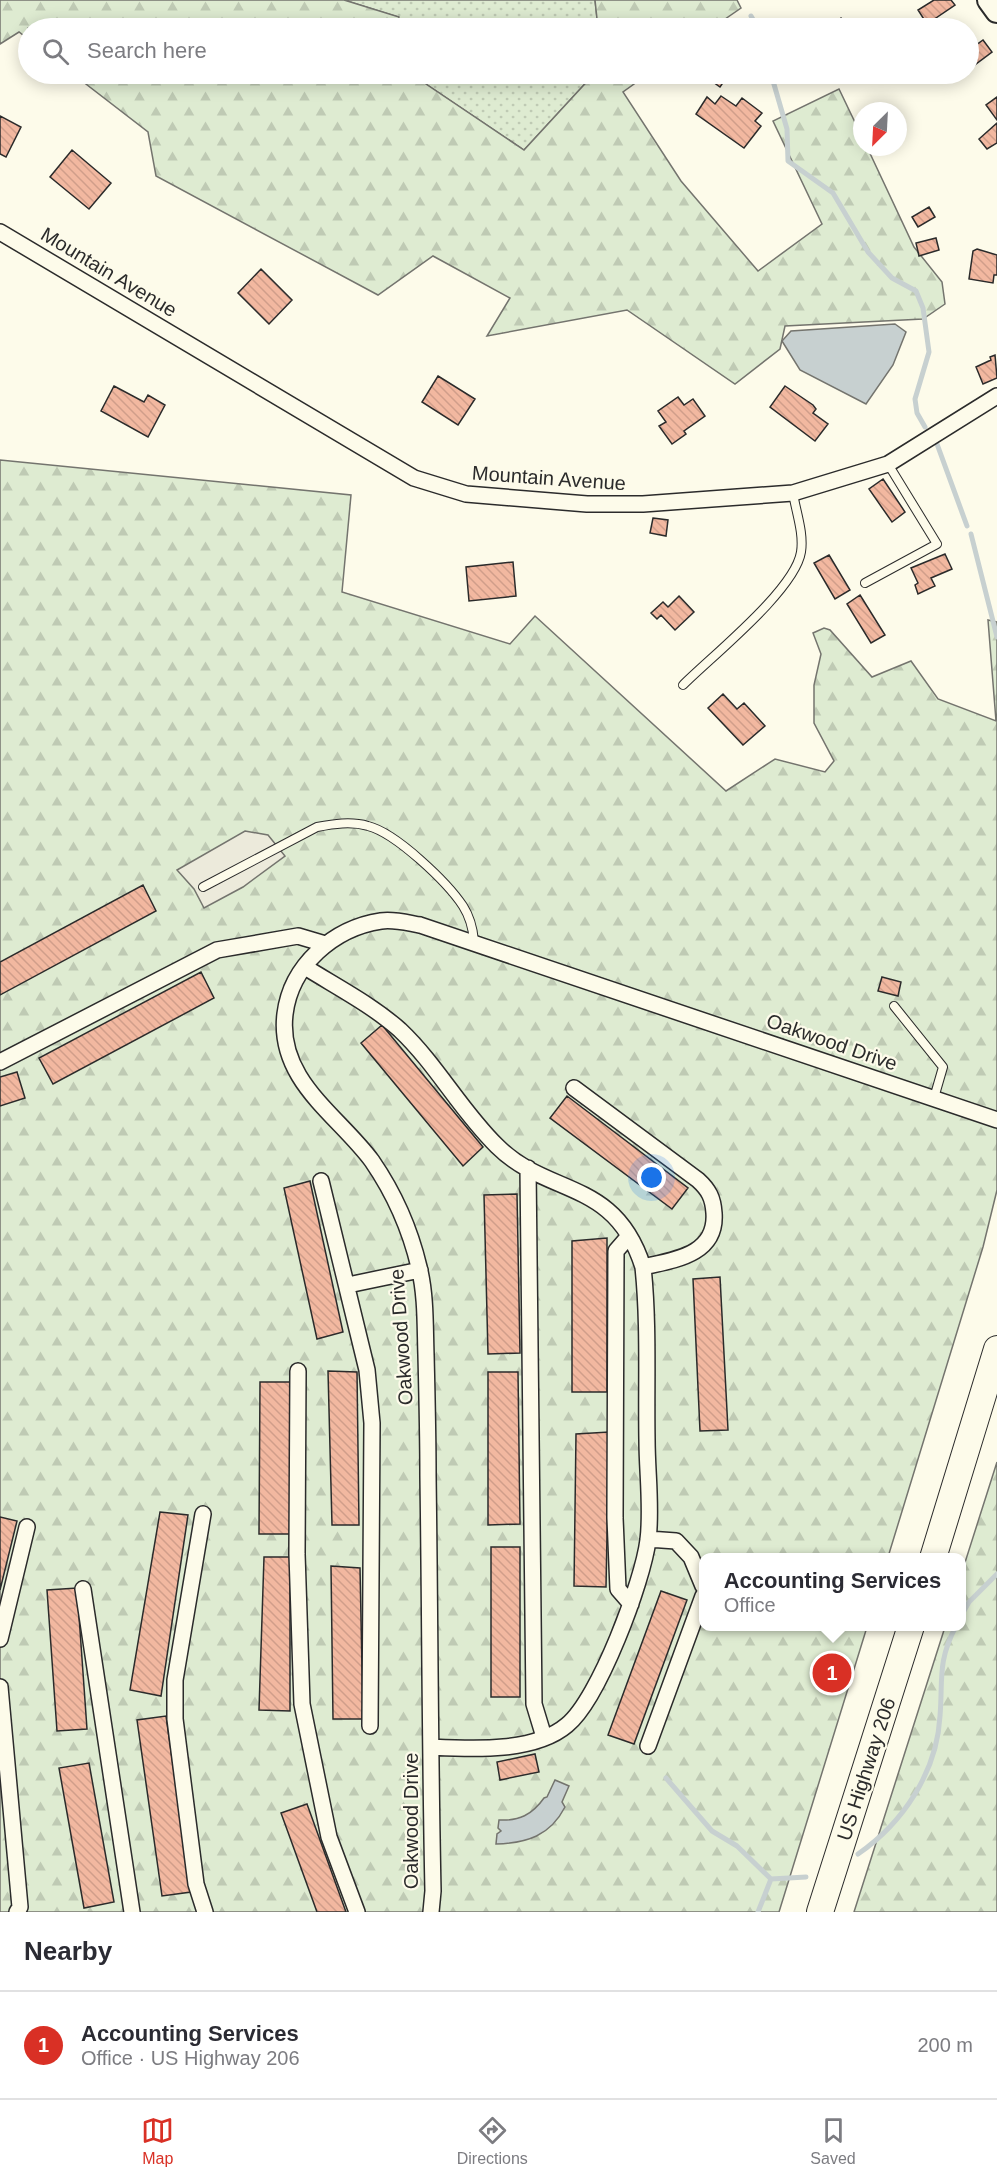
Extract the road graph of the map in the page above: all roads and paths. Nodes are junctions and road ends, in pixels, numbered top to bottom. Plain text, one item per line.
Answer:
1 (989, 0) edge
2 (997, 11) edge
3 (0, 232) edge
4 (997, 396) edge
5 (888, 464) junction
6 (793, 493) junction
7 (865, 583) dead end
8 (683, 685) dead end
9 (203, 887) dead end
10 (474, 941) junction
11 (325, 944) junction
12 (305, 967) junction
13 (894, 1006) dead end
14 (0, 1062) edge
15 (574, 1088) dead end
16 (934, 1098) junction
17 (997, 1120) edge
18 (528, 1168) junction
19 (321, 1180) dead end
20 (629, 1236) junction
21 (643, 1267) junction
22 (420, 1270) junction
23 (348, 1285) junction
24 (997, 1349) edge
25 (298, 1371) dead end
26 (203, 1514) dead end
27 (27, 1527) dead end
28 (648, 1539) junction
29 (934, 1553) edge
30 (699, 1576) edge
31 (83, 1589) dead end
32 (631, 1604) junction
33 (699, 1607) edge
34 (909, 1631) edge
35 (0, 1639) edge
36 (0, 1687) edge
37 (370, 1726) dead end
38 (544, 1737) junction
39 (648, 1746) dead end
40 (431, 1747) junction
41 (17, 1912) edge
42 (132, 1912) edge
43 (205, 1912) edge
44 (357, 1912) edge
45 (431, 1912) edge
46 (820, 1912) edge

1 - 2 main road
3 - 6 street, Mountain Avenue
4 - 5 street, Mountain Avenue
5 - 6 street, Mountain Avenue
5 - 7 lane
6 - 8 lane
9 - 10 lane
10 - 11 street, Oakwood Drive
10 - 16 street, Oakwood Drive
11 - 12 street, Oakwood Drive
11 - 14 street
12 - 18 street
12 - 22 street, Oakwood Drive
13 - 16 lane
15 - 21 street
16 - 17 street, Oakwood Drive
18 - 20 street
18 - 38 street
19 - 23 street
20 - 21 street
20 - 32 street
21 - 28 street
22 - 23 street
22 - 40 street, Oakwood Drive
23 - 37 street
24 - 29 highway
25 - 44 street
26 - 43 street
27 - 35 street
28 - 30 street
28 - 32 street
31 - 42 street
32 - 38 street
33 - 39 street
34 - 46 highway, US Highway 206
36 - 41 street
38 - 40 street
40 - 45 street, Oakwood Drive

